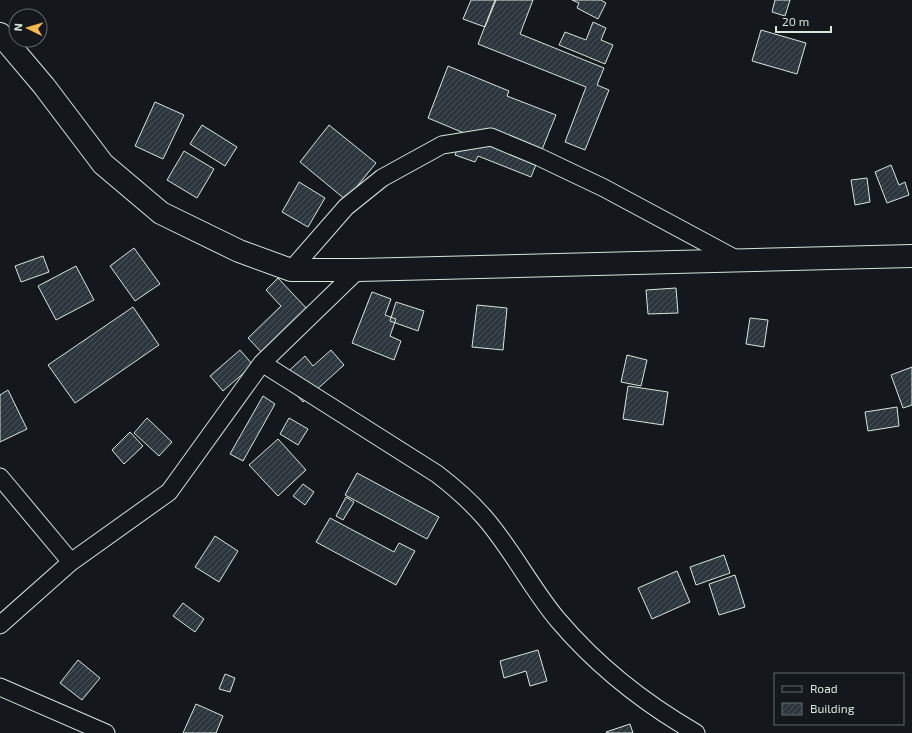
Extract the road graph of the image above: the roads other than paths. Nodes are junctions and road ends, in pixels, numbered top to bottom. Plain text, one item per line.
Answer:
1 (0, 34) edge
2 (912, 256) edge
3 (739, 261) junction
4 (291, 270) junction
5 (358, 270) junction
6 (262, 363) junction
7 (0, 476) edge
8 (71, 562) junction
9 (0, 625) edge
10 (0, 687) edge
11 (106, 733) edge
12 (696, 733) edge

1 - 4 street
2 - 3 street
3 - 4 street
3 - 5 street
4 - 5 street
5 - 6 street
6 - 8 street
6 - 12 street
7 - 8 street
8 - 9 street
10 - 11 street

